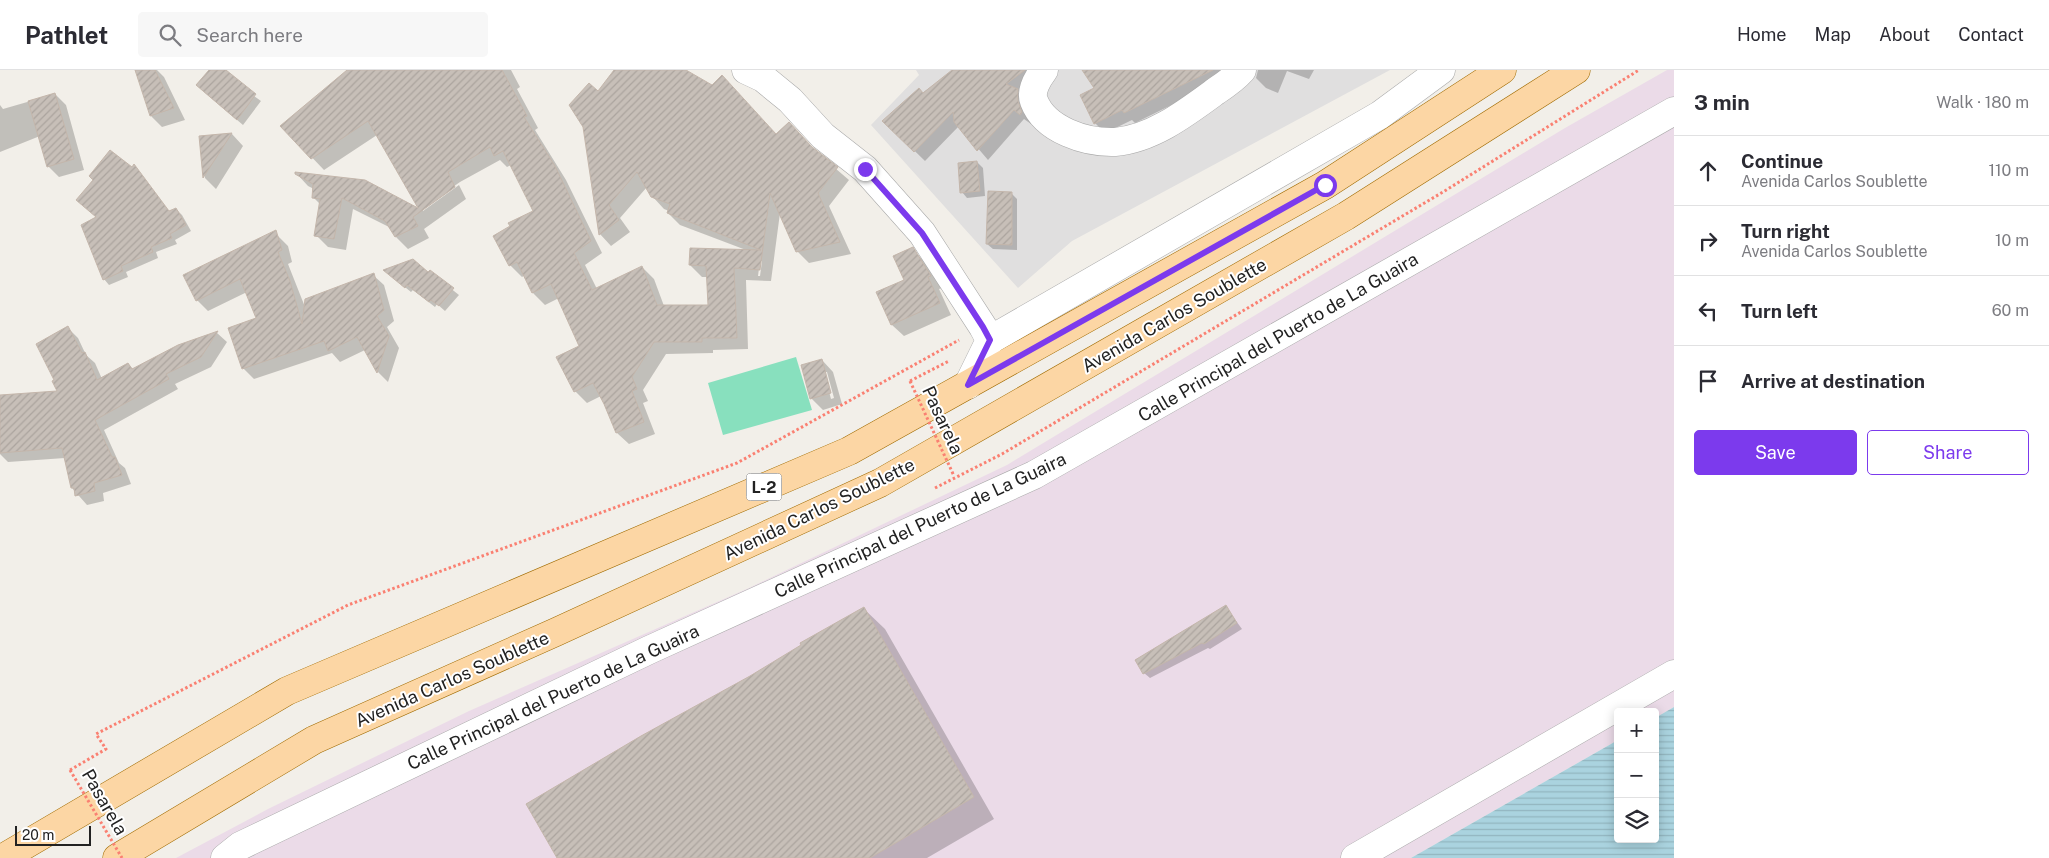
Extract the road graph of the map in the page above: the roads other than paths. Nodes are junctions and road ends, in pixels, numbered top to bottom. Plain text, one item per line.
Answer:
1 (746, 70) edge
2 (1044, 70) edge
3 (1242, 70) edge
4 (1441, 70) edge
5 (1502, 70) edge
6 (1576, 70) edge
7 (1674, 111) edge
8 (990, 340) junction
9 (968, 385) junction
10 (1674, 674) edge
11 (3, 858) edge
12 (117, 858) edge
13 (225, 858) edge
14 (1355, 858) edge

1 - 8 street
2 - 3 street
4 - 8 street
5 - 9 main road, L-2
6 - 12 main road, Avenida Carlos Soublette / L-2
7 - 13 street, Calle Principal del Puerto de La Guaira
8 - 9 street
9 - 11 main road, L-2
10 - 14 street

